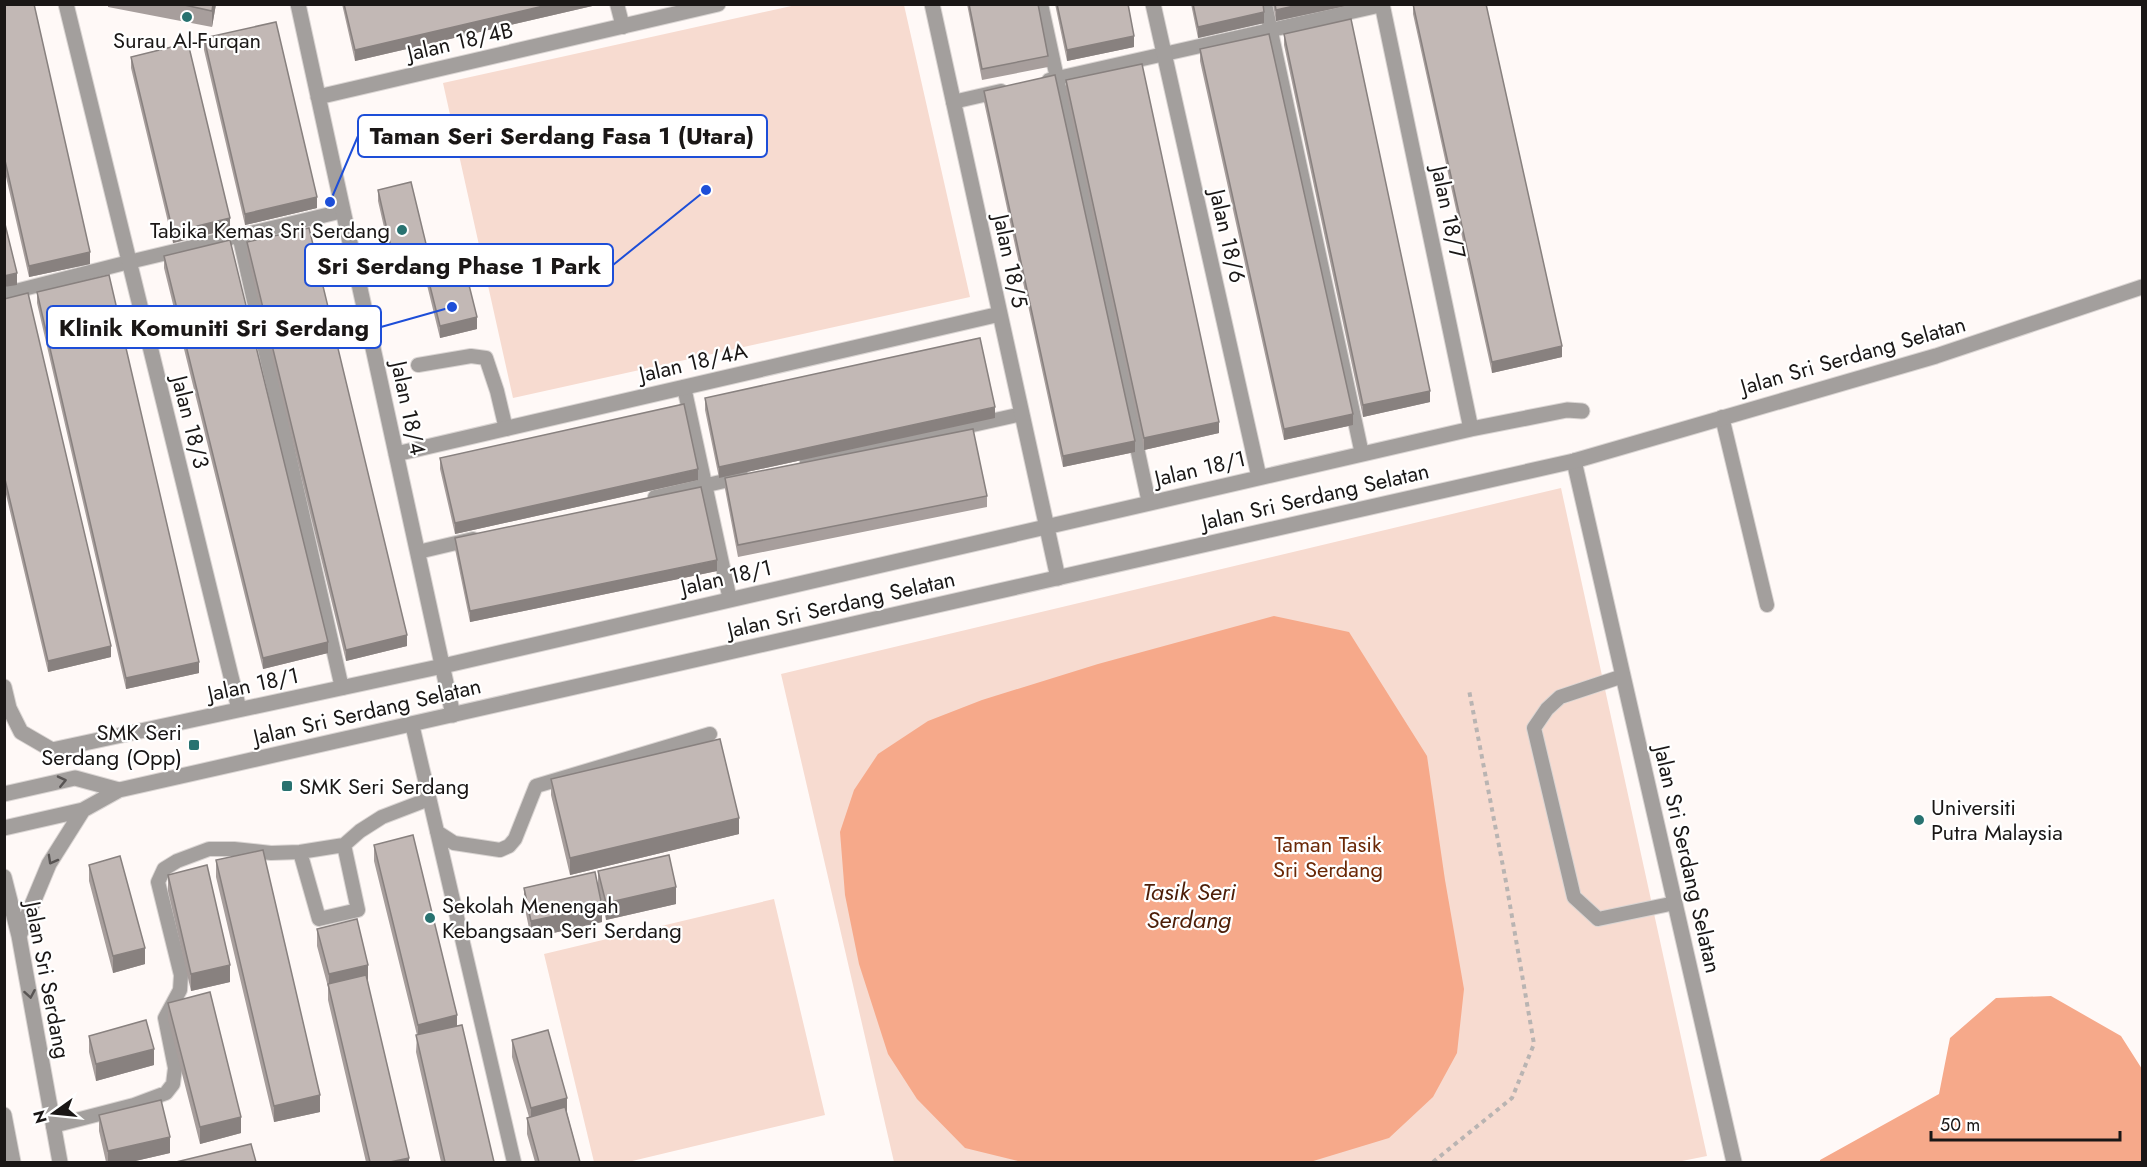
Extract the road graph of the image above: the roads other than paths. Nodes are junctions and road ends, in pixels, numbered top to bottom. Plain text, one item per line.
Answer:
1 (66, 4) edge
2 (298, 4) edge
3 (617, 4) edge
4 (718, 4) edge
5 (932, 4) edge
6 (1041, 4) edge
7 (1153, 4) edge
8 (1265, 4) edge
9 (1382, 5) edge
10 (623, 27) junction
11 (1271, 30) junction
12 (1163, 54) junction
13 (1057, 78) junction
14 (1034, 84) edge
15 (1011, 89) edge
16 (318, 97) junction
17 (953, 102) junction
18 (343, 211) junction
19 (239, 236) junction
20 (129, 262) junction
21 (2142, 287) edge
22 (4, 294) edge
23 (1000, 314) junction
24 (418, 365) dead end
25 (684, 387) junction
26 (1582, 411) dead end
27 (1022, 414) junction
28 (1722, 417) junction
29 (506, 429) junction
30 (1471, 429) junction
31 (396, 454) junction
32 (1362, 454) junction
33 (1574, 461) junction
34 (796, 465) edge
35 (751, 475) edge
36 (1259, 477) junction
37 (705, 485) junction
38 (636, 501) edge
39 (1149, 503) junction
40 (1047, 526) junction
41 (487, 536) edge
42 (418, 552) junction
43 (1058, 578) junction
44 (730, 600) junction
45 (1767, 605) dead end
46 (443, 666) junction
47 (1623, 676) junction
48 (4, 687) edge
49 (342, 688) junction
50 (239, 710) junction
51 (453, 715) junction
52 (412, 724) junction
53 (710, 734) dead end
54 (119, 790) junction
55 (4, 794) edge
56 (429, 799) junction
57 (83, 810) junction
58 (4, 828) edge
59 (437, 832) junction
60 (344, 845) junction
61 (300, 852) junction
62 (4, 877) edge
63 (1675, 903) junction
64 (19, 936) junction
65 (4, 1115) edge
66 (53, 1126) junction
67 (13, 1162) edge
68 (60, 1162) edge
69 (514, 1162) edge
70 (1734, 1162) edge

1 - 20 street, Jalan 18/3
2 - 16 street, Jalan 18/4
3 - 10 lane
4 - 10 street, Jalan 18/4B
5 - 17 street, Jalan 18/5
6 - 13 lane
7 - 12 street, Jalan 18/6
8 - 11 lane
9 - 11 lane
9 - 30 street, Jalan 18/7
10 - 16 street, Jalan 18/4B
11 - 12 lane
11 - 32 lane
12 - 13 lane
12 - 36 street, Jalan 18/6
13 - 14 lane
13 - 39 lane
15 - 17 lane
16 - 18 street, Jalan 18/4
17 - 23 street, Jalan 18/5
18 - 19 lane
18 - 31 street, Jalan 18/4
19 - 20 lane
19 - 49 lane
20 - 22 lane
20 - 50 street, Jalan 18/3
21 - 28 street, Jalan Sri Serdang Selatan
23 - 25 street, Jalan 18/4A
23 - 27 street, Jalan 18/5
24 - 29 lane
25 - 29 street, Jalan 18/4A
25 - 37 lane
26 - 30 street, Jalan 18/1
27 - 34 lane
27 - 40 street, Jalan 18/5
28 - 33 street, Jalan Sri Serdang Selatan
28 - 45 lane
29 - 31 street, Jalan 18/4A
30 - 32 street, Jalan 18/1
31 - 42 street, Jalan 18/4
32 - 36 street, Jalan 18/1
33 - 43 street, Jalan Sri Serdang Selatan
33 - 47 street, Jalan Sri Serdang Selatan
35 - 37 lane
36 - 39 street, Jalan 18/1
37 - 38 lane
37 - 44 lane
39 - 40 street, Jalan 18/1
40 - 43 street, Jalan 18/5
40 - 44 street, Jalan 18/1
41 - 42 lane
42 - 46 street, Jalan 18/4
43 - 51 street, Jalan Sri Serdang Selatan
44 - 46 street, Jalan 18/1
46 - 49 street, Jalan 18/1
46 - 51 street, Jalan 18/4
47 - 63 street, Jalan Sri Serdang Selatan
47 - 63 lane
48 - 50 street, Jalan 18/1
49 - 50 street, Jalan 18/1
51 - 52 street, Jalan Sri Serdang Selatan
52 - 54 street, Jalan Sri Serdang Selatan
52 - 56 lane
53 - 59 lane
55 -> 54 street, Jalan Sri Serdang Selatan
54 - 57 street, Jalan Sri Serdang Selatan
56 - 59 lane
56 - 60 lane
57 - 58 street, Jalan Sri Serdang Selatan
57 -> 64 street
59 - 69 lane
60 - 61 lane
60 - 61 lane
61 - 66 lane
62 - 64 street, Jalan Sri Serdang
63 - 70 street, Jalan Sri Serdang Selatan
64 -> 66 street, Jalan Sri Serdang
65 - 67 street
66 - 68 street, Jalan Sri Serdang

